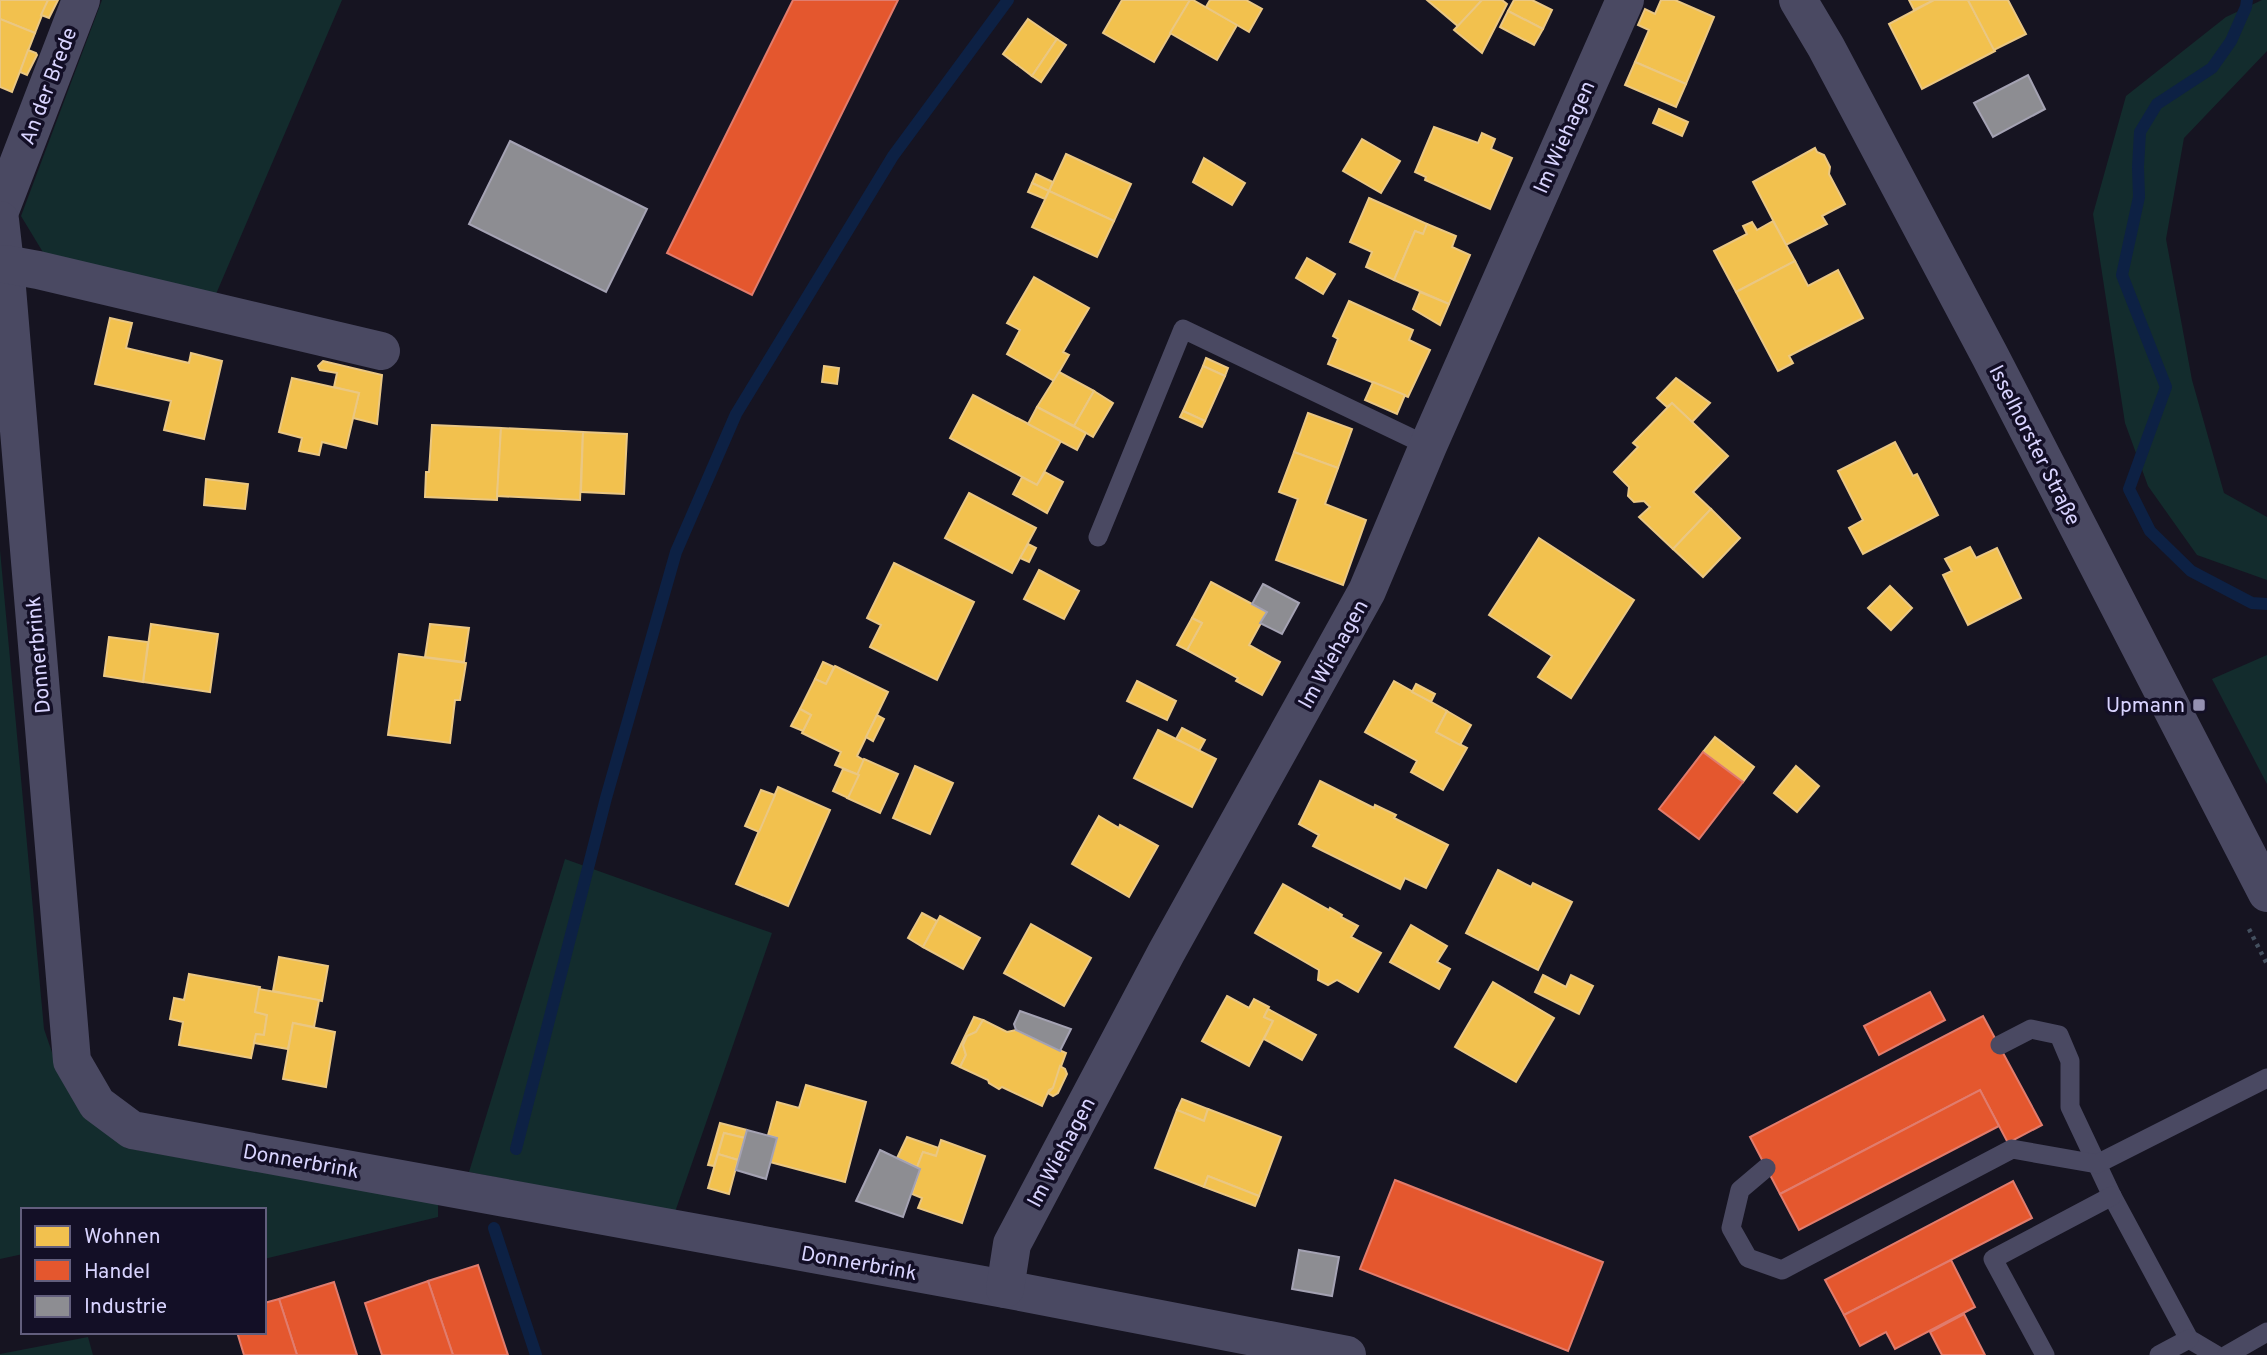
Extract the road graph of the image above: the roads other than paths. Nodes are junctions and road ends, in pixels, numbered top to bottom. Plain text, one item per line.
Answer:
1 (81, 0) edge
2 (1625, 0) edge
3 (1798, 0) edge
4 (0, 211) edge
5 (0, 220) edge
6 (5, 264) junction
7 (381, 351) dead end
8 (1428, 446) junction
9 (1098, 537) dead end
10 (2267, 892) edge
11 (2000, 1045) dead end
12 (2267, 1078) edge
13 (2097, 1164) junction
14 (1766, 1168) dead end
15 (2112, 1196) junction
16 (1005, 1289) junction
17 (2267, 1332) edge
18 (2189, 1339) junction
19 (1347, 1355) edge
20 (2045, 1355) edge
21 (2159, 1355) edge
22 (2216, 1355) edge
23 (2227, 1355) edge

1 - 4 street, An der Brede
2 - 8 street, Im Wiehagen
3 - 10 street, Isselhorster Straße
5 - 6 street, Donnerbrink
6 - 7 street
6 - 16 street, Donnerbrink
8 - 9 lane
8 - 16 street, Im Wiehagen
11 - 13 lane
12 - 13 lane
13 - 14 lane
13 - 15 lane
15 - 18 lane
15 - 20 lane
16 - 19 street, Donnerbrink
17 - 23 lane
18 - 21 lane
18 - 22 lane

